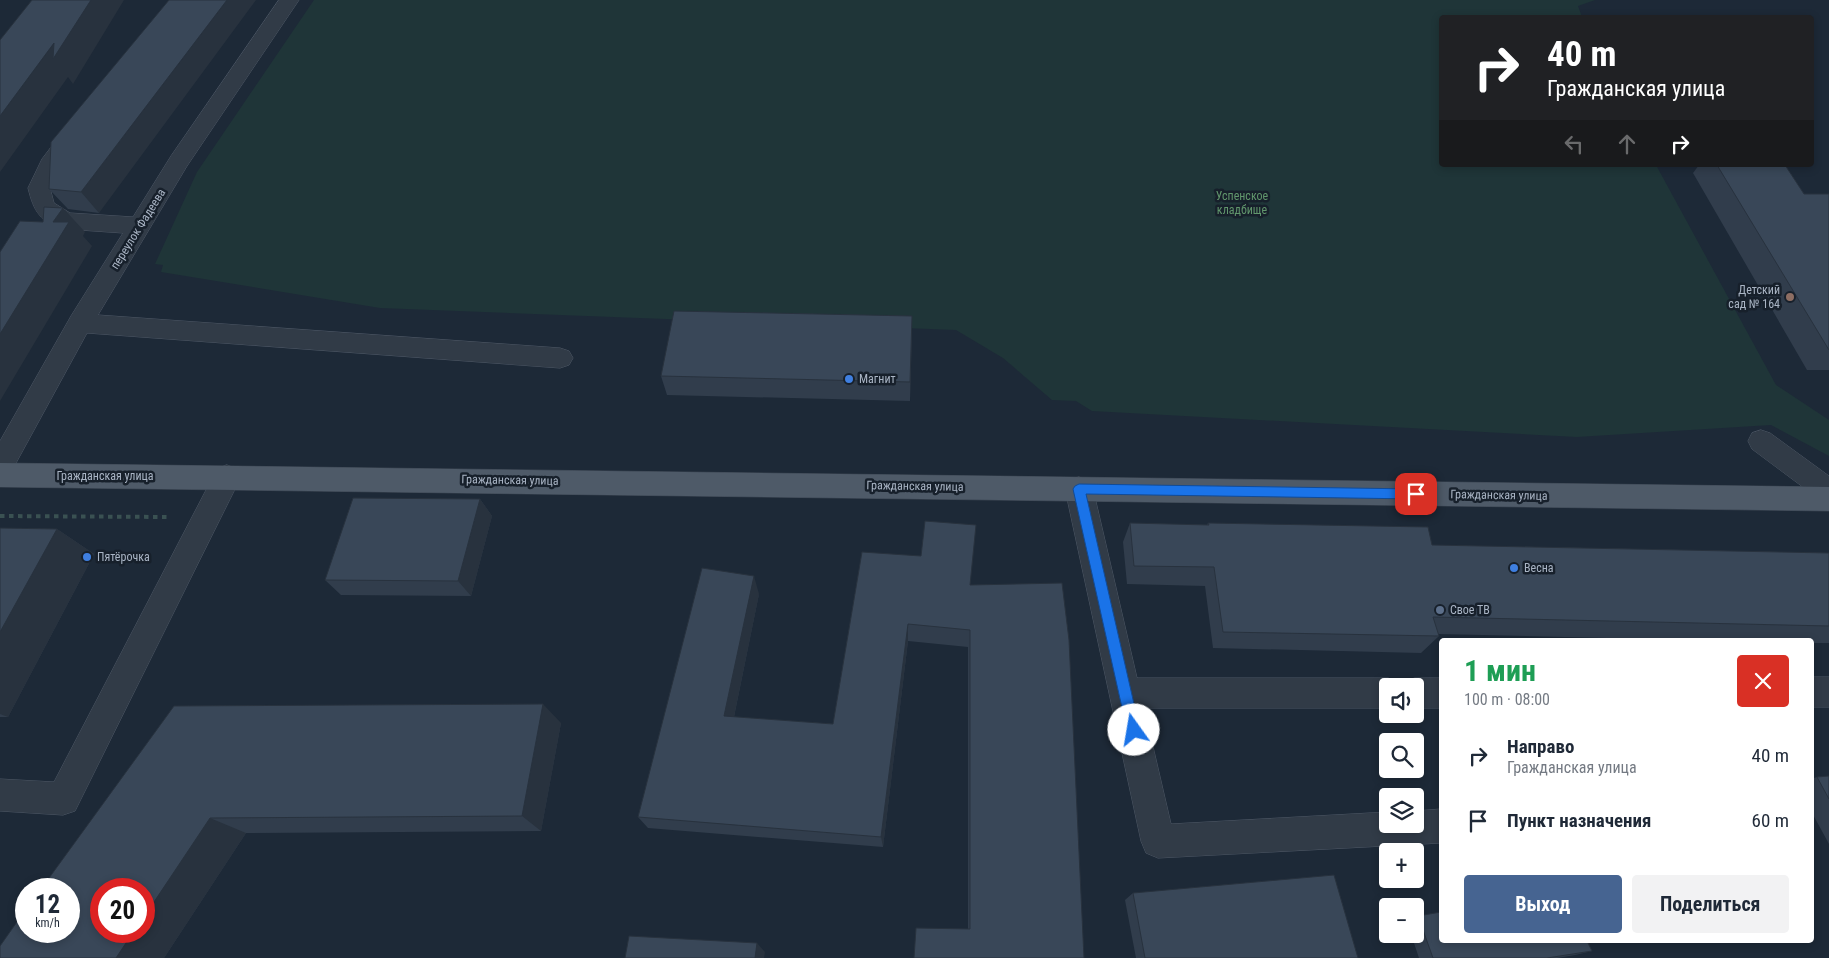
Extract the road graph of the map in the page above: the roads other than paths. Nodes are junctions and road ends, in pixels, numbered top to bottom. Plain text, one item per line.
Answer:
1 (289, 0) edge
2 (86, 117) edge
3 (140, 226) junction
4 (80, 323) junction
5 (560, 358) dead end
6 (1761, 441) dead end
7 (0, 466) edge
8 (0, 475) edge
9 (227, 477) junction
10 (1079, 489) junction
11 (1829, 491) edge
12 (1829, 499) edge
13 (1814, 692) edge
14 (1829, 692) edge
15 (1125, 693) junction
16 (1379, 693) edge
17 (1424, 693) edge
18 (1439, 693) edge
19 (0, 795) edge
20 (1439, 826) edge

1 - 3 street, переулок Фадеева
2 - 3 street
3 - 4 street, переулок Фадеева
4 - 5 street
4 - 7 street, переулок Фадеева
6 - 11 street
8 - 9 main road, Гражданская улица
9 - 10 main road, Гражданская улица
9 - 19 street
10 - 12 main road, Гражданская улица
10 - 15 street
13 - 14 street
15 - 16 street
15 - 20 street
17 - 18 street

